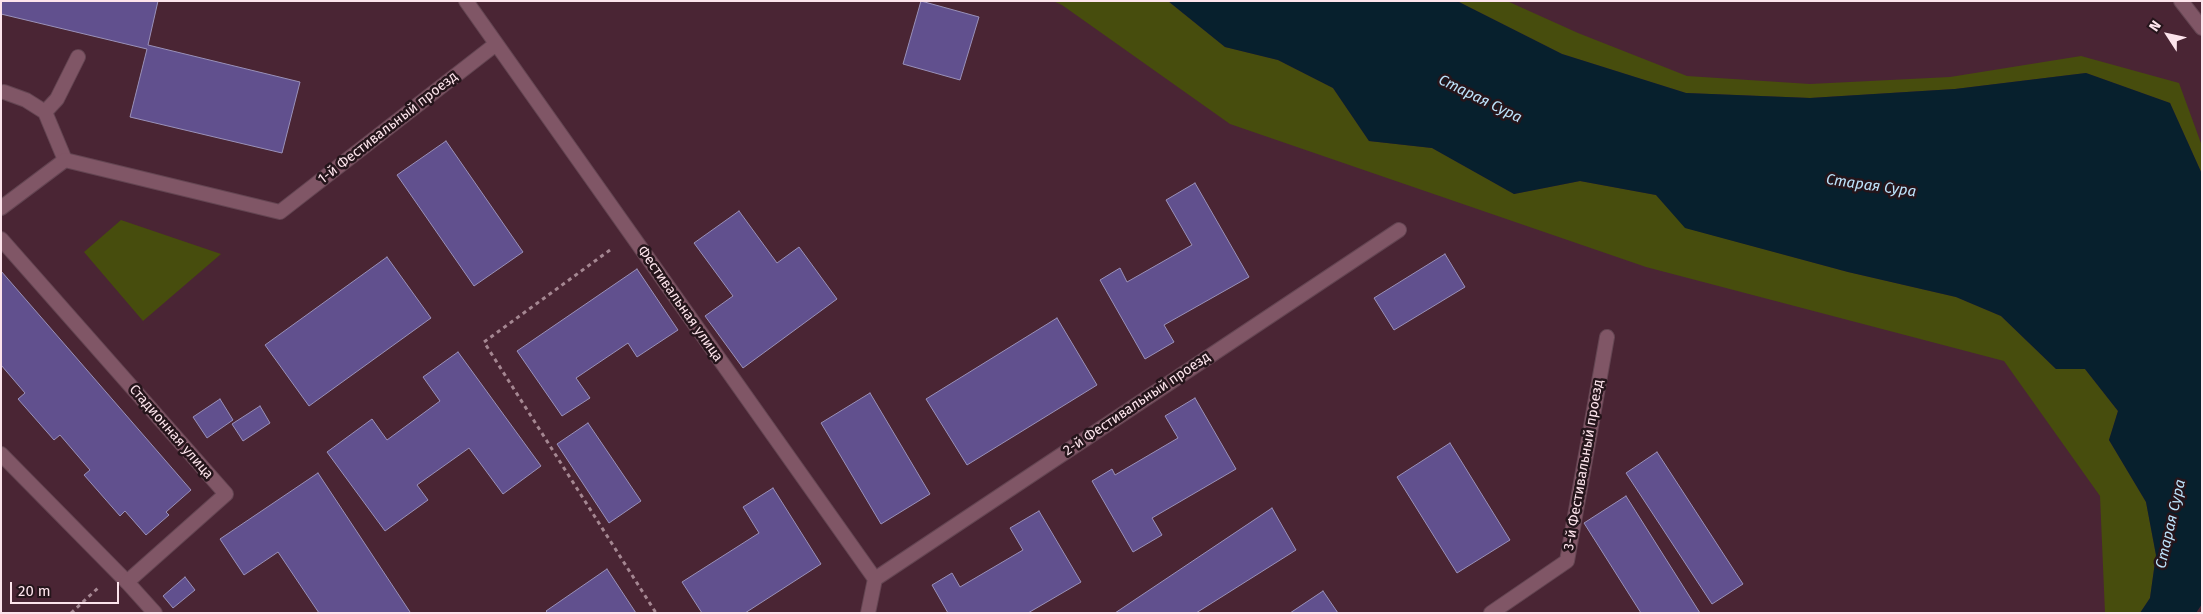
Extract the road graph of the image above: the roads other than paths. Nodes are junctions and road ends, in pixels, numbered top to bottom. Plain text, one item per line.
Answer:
1 (466, 1) edge
2 (2180, 1) edge
3 (2202, 28) edge
4 (496, 44) junction
5 (78, 57) dead end
6 (4, 92) dead end
7 (46, 112) junction
8 (65, 160) junction
9 (1, 208) edge
10 (1399, 230) dead end
11 (1, 239) edge
12 (1607, 336) dead end
13 (1, 454) edge
14 (875, 579) junction
15 (127, 582) junction
16 (155, 613) edge
17 (868, 613) edge
18 (1491, 613) edge

1 - 4 street, Фестивальная улица
2 - 3 street
4 - 8 street, 1-й Фестивальный проезд
4 - 14 street, Фестивальная улица
5 - 7 street
6 - 7 street
7 - 8 street
8 - 9 street
10 - 14 street, 2-й Фестивальный проезд
11 - 15 street, Стадионная улица
12 - 18 street, 3-й Фестивальный проезд
13 - 15 street
14 - 17 street
15 - 16 street

